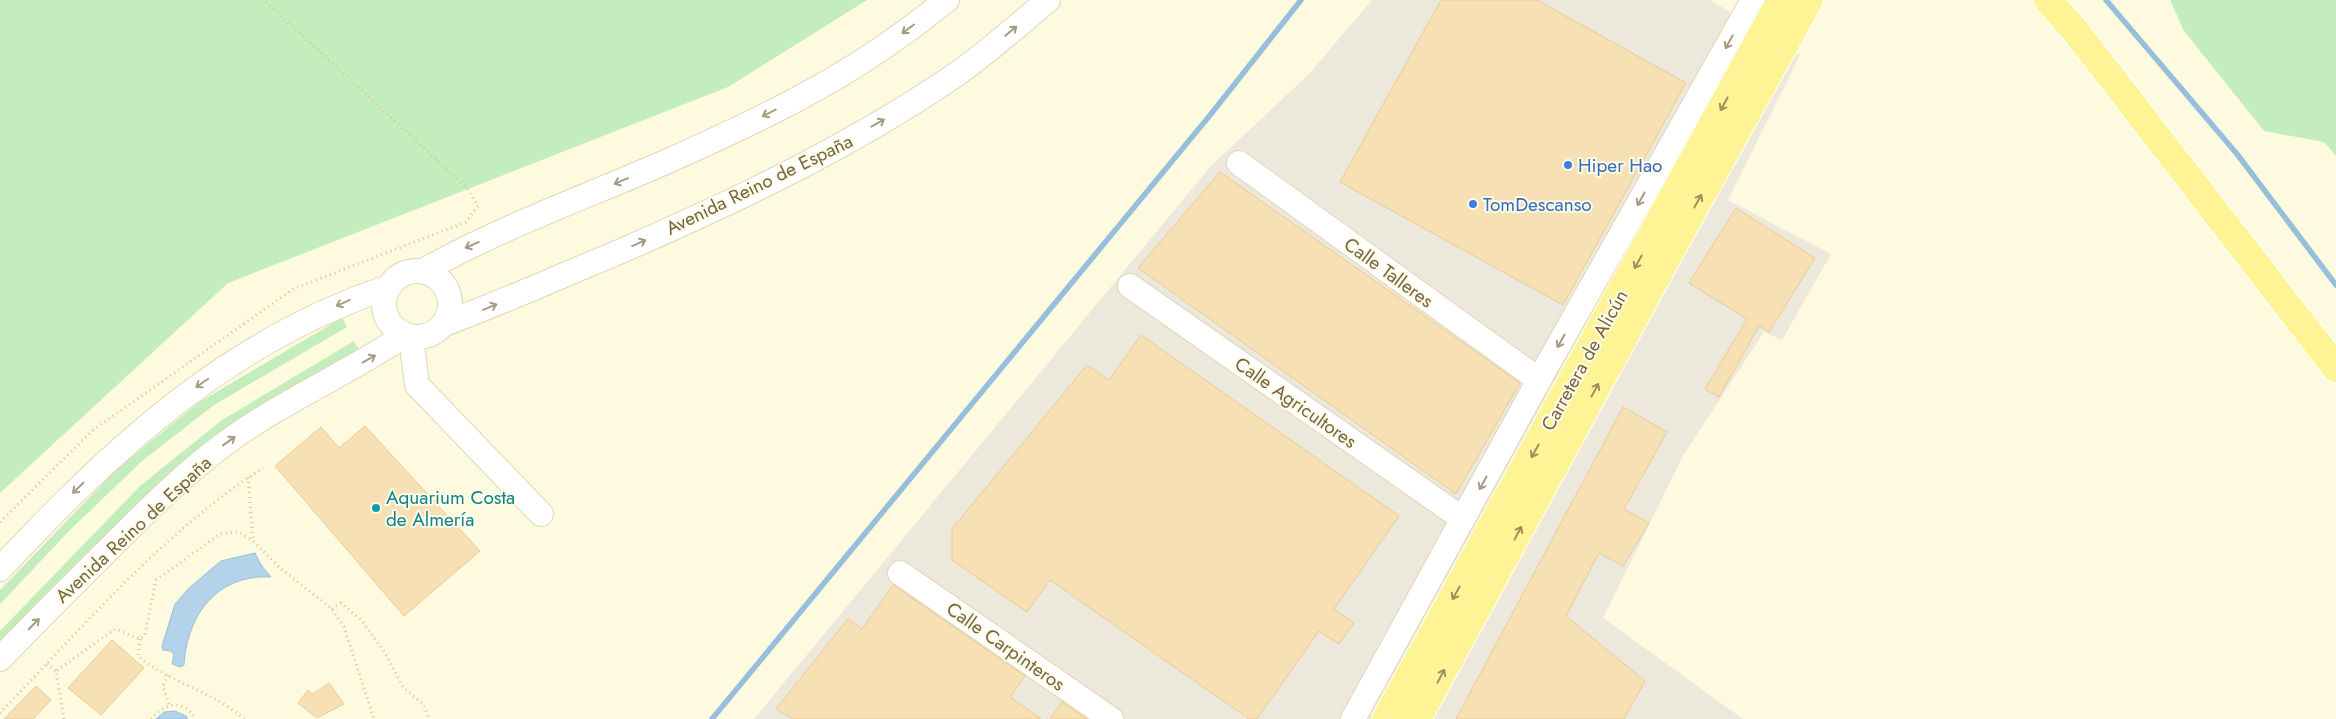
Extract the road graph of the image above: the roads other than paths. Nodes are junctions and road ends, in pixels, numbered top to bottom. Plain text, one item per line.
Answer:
1 (947, 0) edge
2 (1048, 0) edge
3 (1753, 0) edge
4 (1782, 0) edge
5 (1809, 0) edge
6 (2048, 0) edge
7 (1239, 163) dead end
8 (423, 271) junction
9 (1130, 286) dead end
10 (389, 287) junction
11 (444, 324) junction
12 (408, 336) junction
13 (2336, 368) edge
14 (1539, 380) junction
15 (541, 514) dead end
16 (1463, 519) junction
17 (0, 569) edge
18 (900, 573) dead end
19 (0, 659) edge
20 (1112, 719) edge
21 (1353, 719) edge
22 (1386, 719) edge
23 (1417, 719) edge

1 -> 8 street
11 -> 2 street, Avenida Reino de España
3 -> 14 street
4 -> 22 main road, Carretera de Alicún
23 -> 5 main road, Carretera de Alicún
6 - 13 main road
7 - 14 street, Calle Talleres
8 - 10 street
8 - 11 street
9 - 16 street, Calle Agricultores
10 - 12 street
10 -> 17 street
11 - 12 street
12 - 15 street
19 -> 12 street, Avenida Reino de España
14 -> 16 street
16 - 21 street
18 - 20 street, Calle Carpinteros

